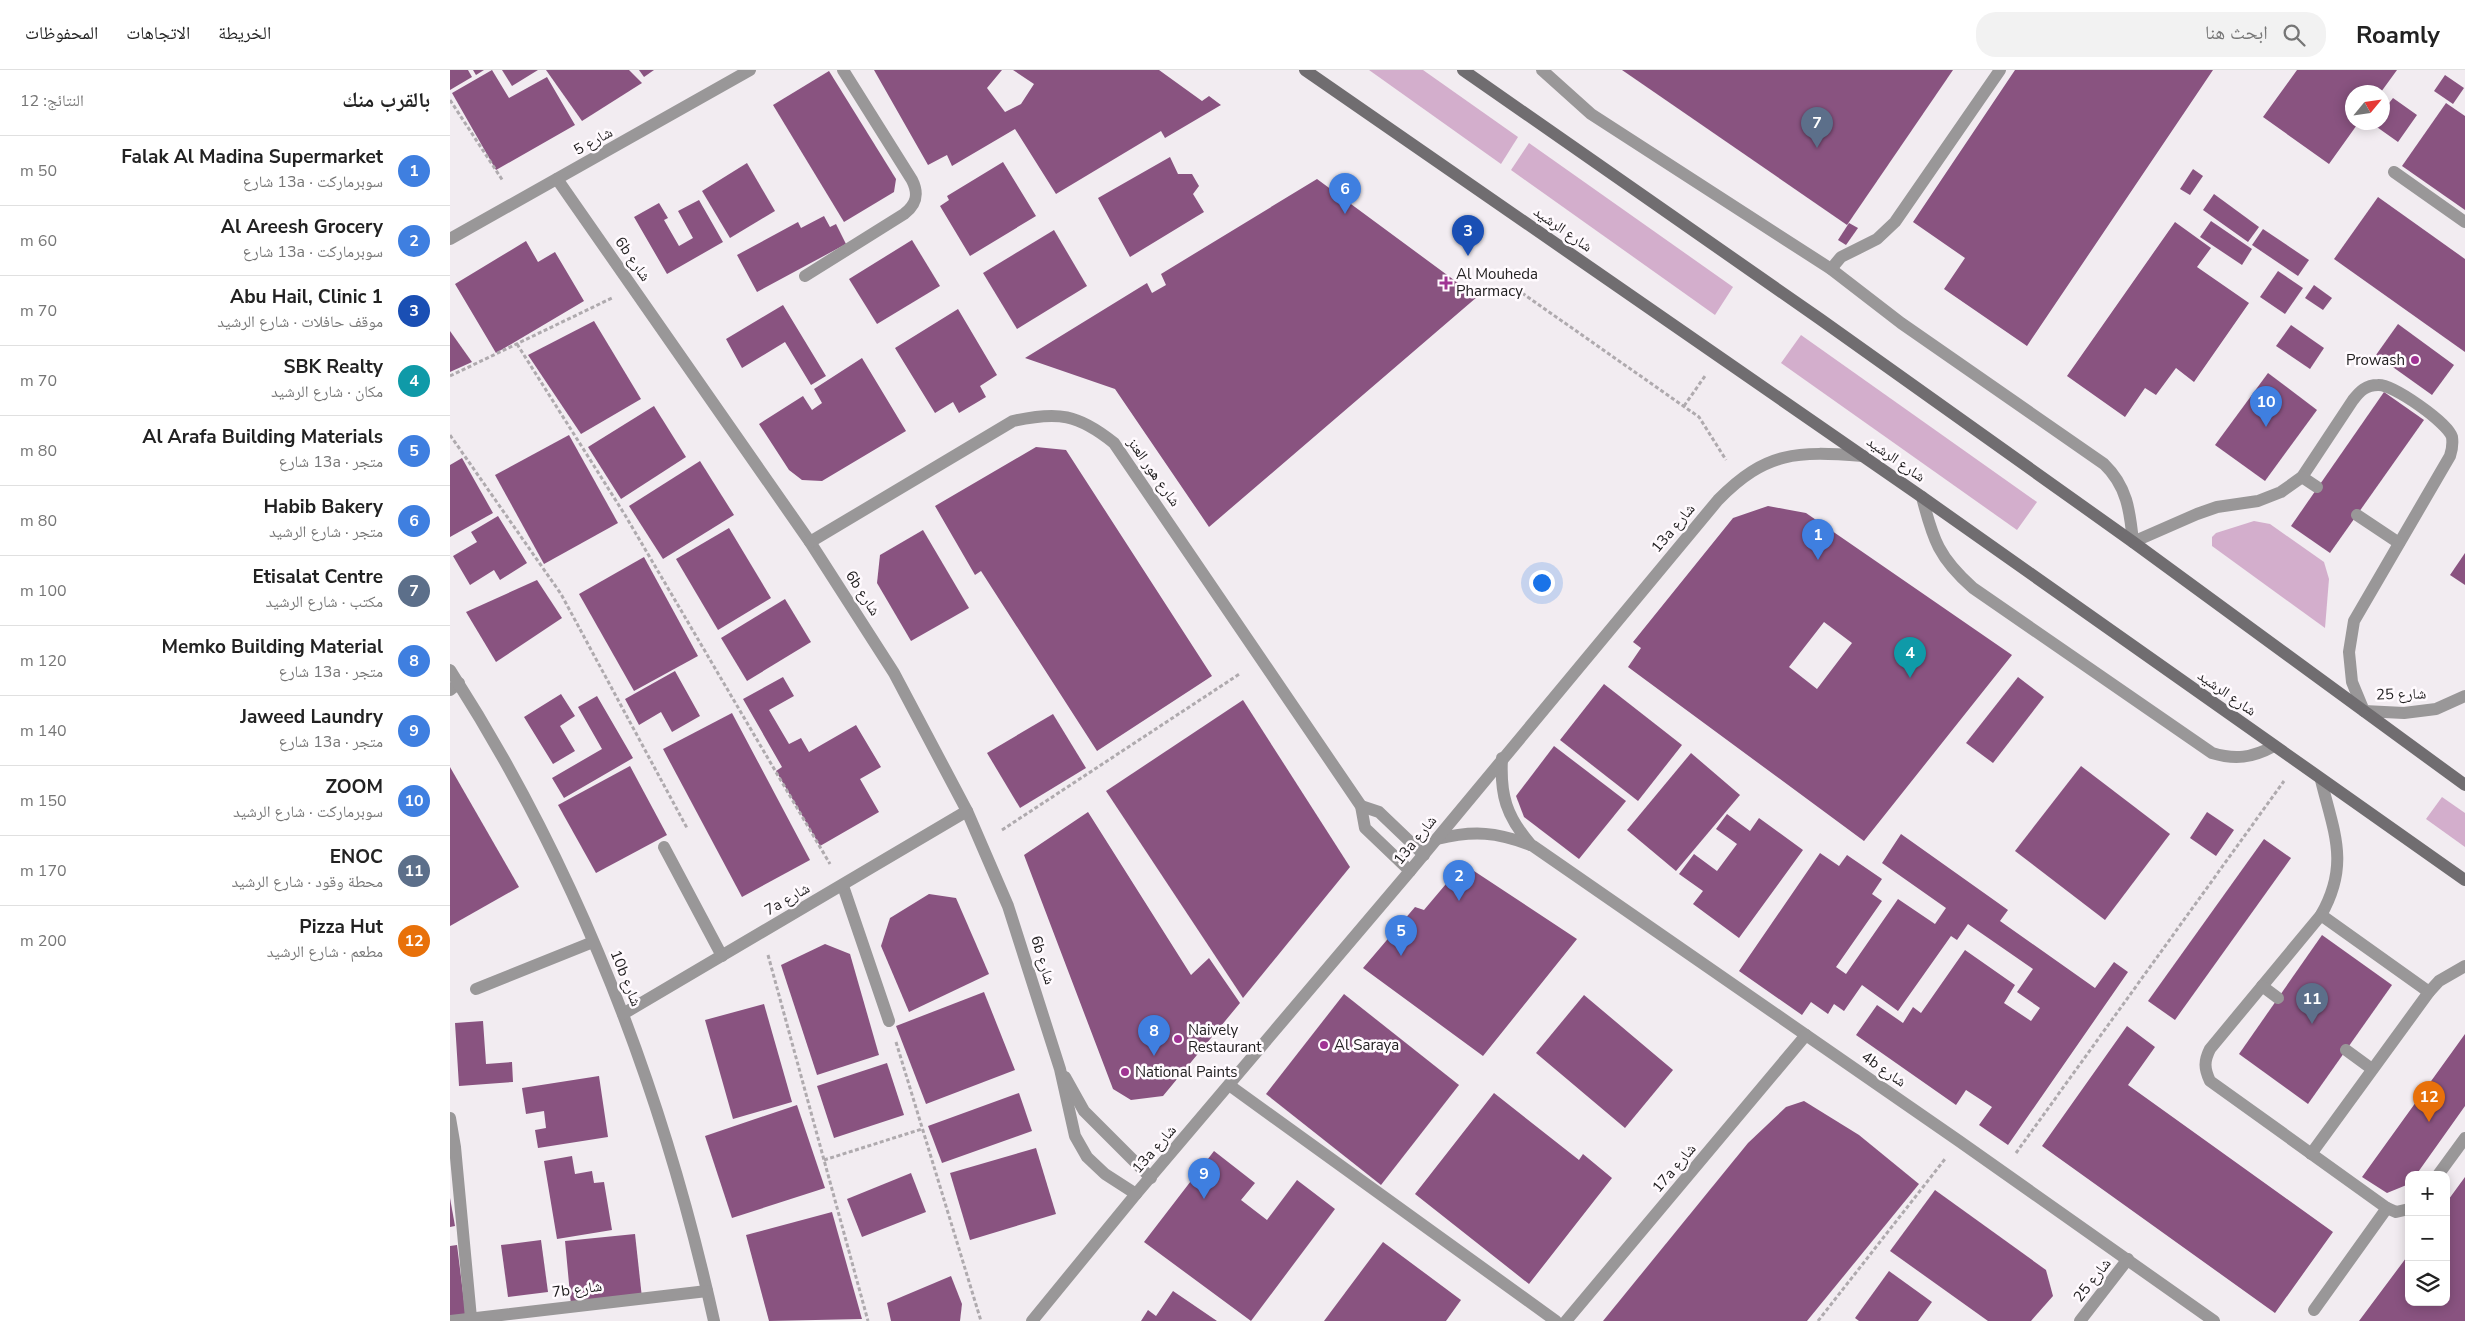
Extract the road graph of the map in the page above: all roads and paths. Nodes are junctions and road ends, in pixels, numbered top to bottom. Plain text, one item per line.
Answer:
1 (750, 70) edge
2 (843, 70) edge
3 (1305, 70) edge
4 (1463, 70) edge
5 (2000, 70) edge
6 (1545, 71) edge
7 (450, 100) edge
8 (2394, 172) dead end
9 (557, 179) junction
10 (516, 202) junction
11 (2465, 222) edge
12 (450, 239) edge
13 (1831, 269) junction
14 (805, 276) dead end
15 (633, 288) junction
16 (1522, 293) dead end
17 (517, 344) junction
18 (1718, 356) junction
19 (450, 376) edge
20 (1684, 406) junction
21 (450, 435) edge
22 (1863, 456) junction
23 (2302, 477) junction
24 (2317, 487) dead end
25 (1922, 498) junction
26 (1718, 500) junction
27 (2357, 515) dead end
28 (810, 542) junction
29 (2133, 542) junction
30 (2398, 543) junction
31 (1262, 659) junction
32 (450, 670) edge
33 (454, 687) edge
34 (2465, 696) edge
35 (2364, 711) junction
36 (2274, 746) junction
37 (1502, 758) junction
38 (2297, 762) junction
39 (2322, 780) junction
40 (2465, 785) edge
41 (1361, 806) junction
42 (967, 811) junction
43 (687, 828) dead end
44 (1437, 839) junction
45 (982, 843) junction
46 (1533, 846) junction
47 (664, 847) dead end
48 (1424, 855) junction
49 (1410, 872) junction
50 (2465, 880) edge
51 (843, 886) junction
52 (2321, 915) junction
53 (761, 933) junction
54 (594, 942) junction
55 (722, 956) junction
56 (2465, 966) edge
57 (2262, 986) junction
58 (476, 989) dead end
59 (2429, 992) junction
60 (2278, 998) dead end
61 (623, 1014) junction
62 (889, 1021) joint
63 (1806, 1035) junction
64 (2346, 1050) dead end
65 (1060, 1068) junction
66 (2372, 1069) junction
67 (1230, 1085) junction
68 (450, 1118) edge
69 (922, 1129) junction
70 (2465, 1138) edge
71 (1959, 1141) junction
72 (2311, 1154) junction
73 (824, 1160) junction
74 (2003, 1171) junction
75 (2441, 1171) edge
76 (1151, 1178) junction
77 (1136, 1194) junction
78 (2387, 1208) junction
79 (2405, 1210) edge
80 (2128, 1259) junction
81 (708, 1291) junction
82 (2314, 1310) dead end
83 (471, 1318) junction
84 (450, 1321) edge
85 (714, 1321) edge
86 (868, 1321) edge
87 (981, 1321) edge
88 (1032, 1321) edge
89 (1556, 1321) edge
90 (1566, 1321) edge
91 (1818, 1321) edge
92 (2080, 1321) edge
93 (2214, 1321) edge

1 - 9 street, شارع 5
2 - 14 street
3 - 18 main road, شارع الرشيد
4 - 29 main road
5 - 13 street
6 - 13 street
7 - 10 path
8 - 11 street
9 - 10 street, شارع 5
9 - 15 street, 6b شارع
10 - 12 street, شارع 5
13 - 29 street
15 - 17 path
15 - 28 street, 6b شارع
16 - 20 path
17 - 19 path
17 - 51 path
18 - 20 path
18 - 22 main road, شارع الرشيد
20 - 26 path
21 - 43 path
22 - 25 main road, شارع الرشيد
22 - 26 street, 13a شارع
23 - 24 street
23 - 29 street
23 - 30 street
25 - 36 main road, شارع الرشيد
25 - 36 street
26 - 37 street, 13a شارع
27 - 30 street
28 - 31 street, شارع هور العنز
28 - 42 street, 6b شارع
29 - 35 main road
30 - 35 street
31 - 41 street, شارع هور العنز
31 - 45 path
32 - 33 street, 10b شارع
33 - 54 street, 10b شارع
34 - 35 street, شارع 25
35 - 40 main road
36 - 38 main road, شارع الرشيد
37 - 44 street, 13a شارع
37 - 46 street, 4b شارع
38 - 39 main road, شارع الرشيد
38 - 74 path
39 - 50 main road, شارع الرشيد
39 - 52 street
41 - 48 street
41 - 49 street, شارع هور العنز
42 - 45 street, 6b شارع
42 - 51 street, 7a شارع
44 - 46 street, 4b شارع
44 - 48 street, 13a شارع
45 - 65 street, 6b شارع
46 - 63 street, 4b شارع
47 - 55 street
48 - 49 street, 13a شارع
49 - 67 street, 13a شارع
51 - 53 street, 7a شارع
51 - 62 street
52 - 57 street
52 - 59 street
53 - 55 street, 7a شارع
53 - 73 path
54 - 58 street
54 - 61 street, 10b شارع
55 - 61 street, 7a شارع
56 - 59 street
57 - 60 street
57 - 72 street
59 - 66 street
61 - 81 street, 10b شارع
62 - 69 path
63 - 71 street, 4b شارع
63 - 90 street, 17a شارع
64 - 66 street
65 - 76 street, 6b شارع
65 - 77 street, 6b شارع
66 - 72 street
67 - 76 street, 13a شارع
67 - 89 street
68 - 83 street
69 - 73 path
69 - 87 path
70 - 75 street
71 - 74 street, 4b شارع
71 - 91 path
72 - 78 street
73 - 86 path
74 - 80 street, 4b شارع
76 - 77 street, 13a شارع
77 - 88 street, 13a شارع
78 - 79 street
78 - 82 street
80 - 92 street, شارع 25
80 - 93 street, 4b شارع
81 - 83 street, 7b شارع
81 - 85 street, 10b شارع
83 - 84 street, 7b شارع

